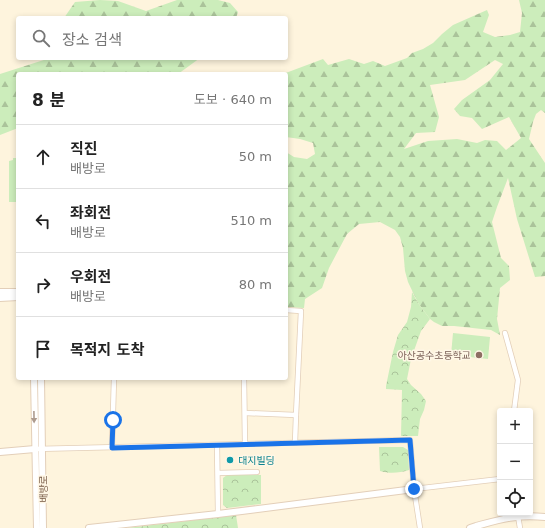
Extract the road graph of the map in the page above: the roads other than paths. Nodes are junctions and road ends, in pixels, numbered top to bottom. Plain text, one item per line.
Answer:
1 (0, 292) edge
2 (16, 292) edge
3 (16, 297) edge
4 (0, 298) edge
5 (288, 310) edge
6 (505, 333) dead end
7 (34, 380) edge
8 (41, 380) edge
9 (114, 380) edge
10 (244, 380) edge
11 (514, 408) edge
12 (245, 413) junction
13 (296, 415) junction
14 (295, 443) junction
15 (245, 444) junction
16 (217, 445) junction
17 (112, 448) junction
18 (35, 449) junction
19 (42, 449) junction
20 (0, 452) edge
21 (218, 472) junction
22 (257, 472) dead end
23 (497, 479) edge
24 (414, 489) junction
25 (218, 514) junction
26 (518, 516) joint
27 (530, 516) edge
28 (545, 517) edge
29 (36, 528) edge
30 (43, 528) edge
31 (89, 528) edge
32 (420, 528) edge
33 (470, 528) edge
34 (520, 528) edge

1 - 2 street
3 - 4 street
5 - 13 street
6 - 11 street
7 -> 18 street, 배방로
8 - 19 street, 배방로
9 - 17 street
10 - 12 street
12 - 13 street
12 - 15 street
13 - 14 street
14 - 15 street
14 - 24 street
15 - 16 street
16 - 17 street
16 - 21 street
17 - 19 street
18 - 19 street
18 - 20 street
18 - 29 street, 배방로
19 - 30 street, 배방로
21 - 22 street
21 - 25 street
23 - 24 street
24 - 25 street
24 - 32 street
25 - 31 street
26 - 33 street
26 - 34 street
27 - 28 street

